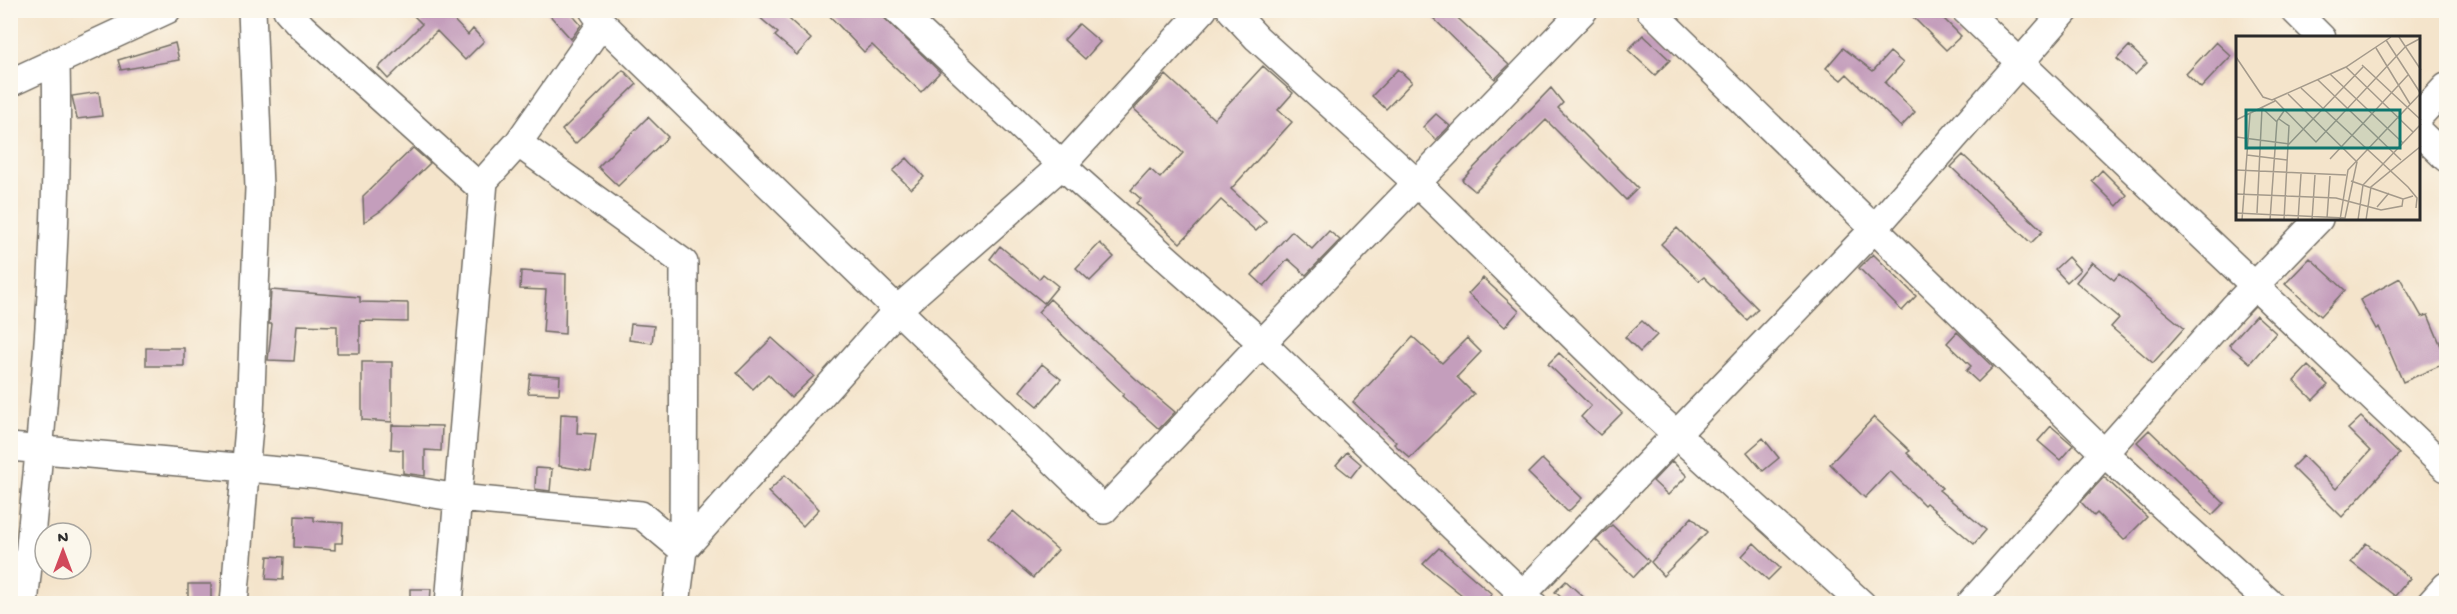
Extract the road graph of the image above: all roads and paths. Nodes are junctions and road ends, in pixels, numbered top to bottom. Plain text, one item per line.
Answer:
1 (167, 10) edge
2 (252, 10) edge
3 (286, 10) edge
4 (897, 10) edge
5 (1203, 10) edge
6 (1231, 10) edge
7 (1584, 10) edge
8 (1650, 10) edge
9 (1965, 10) edge
10 (2066, 10) edge
11 (2294, 10) edge
12 (598, 17) edge
13 (2320, 36) edge
14 (56, 62) junction
15 (2019, 63) junction
16 (10, 83) edge
17 (2446, 87) edge
18 (2421, 114) edge
19 (2421, 134) edge
20 (518, 143) junction
21 (2446, 158) edge
22 (1062, 165) junction
23 (1418, 184) junction
24 (483, 190) junction
25 (2318, 220) edge
26 (1873, 230) junction
27 (2253, 287) junction
28 (898, 309) junction
29 (1262, 343) junction
30 (1676, 434) junction
31 (10, 447) edge
32 (40, 450) junction
33 (2104, 453) junction
34 (246, 467) junction
35 (2446, 468) edge
36 (458, 498) junction
37 (683, 550) junction
38 (2446, 586) edge
39 (1523, 600) edge
40 (24, 603) edge
41 (234, 603) edge
42 (449, 603) edge
43 (676, 603) edge
44 (1862, 603) edge
45 (1970, 603) edge
46 (2271, 603) edge
47 (2430, 603) edge

1 - 14 street
2 - 34 street
3 - 24 street
4 - 22 street
5 - 22 street
6 - 23 street
7 - 23 street
8 - 26 street
9 - 15 street
10 - 15 street
11 - 13 street
12 - 20 street
12 - 28 street
14 - 16 street
14 - 32 street
15 - 26 street
15 - 27 street
17 - 18 street
19 - 21 street
20 - 24 street
20 - 37 street
22 - 28 street
22 - 29 street
23 - 29 street
23 - 30 street
24 - 36 street
25 - 27 street
26 - 30 street
26 - 33 street
27 - 33 street
27 - 35 street
28 - 29 street
28 - 37 street
29 - 39 street
30 - 39 street
30 - 44 street
31 - 32 street
32 - 34 street
32 - 40 street
33 - 45 street
33 - 46 street
34 - 36 street
34 - 41 street
36 - 37 street
36 - 42 street
37 - 43 street
38 - 47 street

